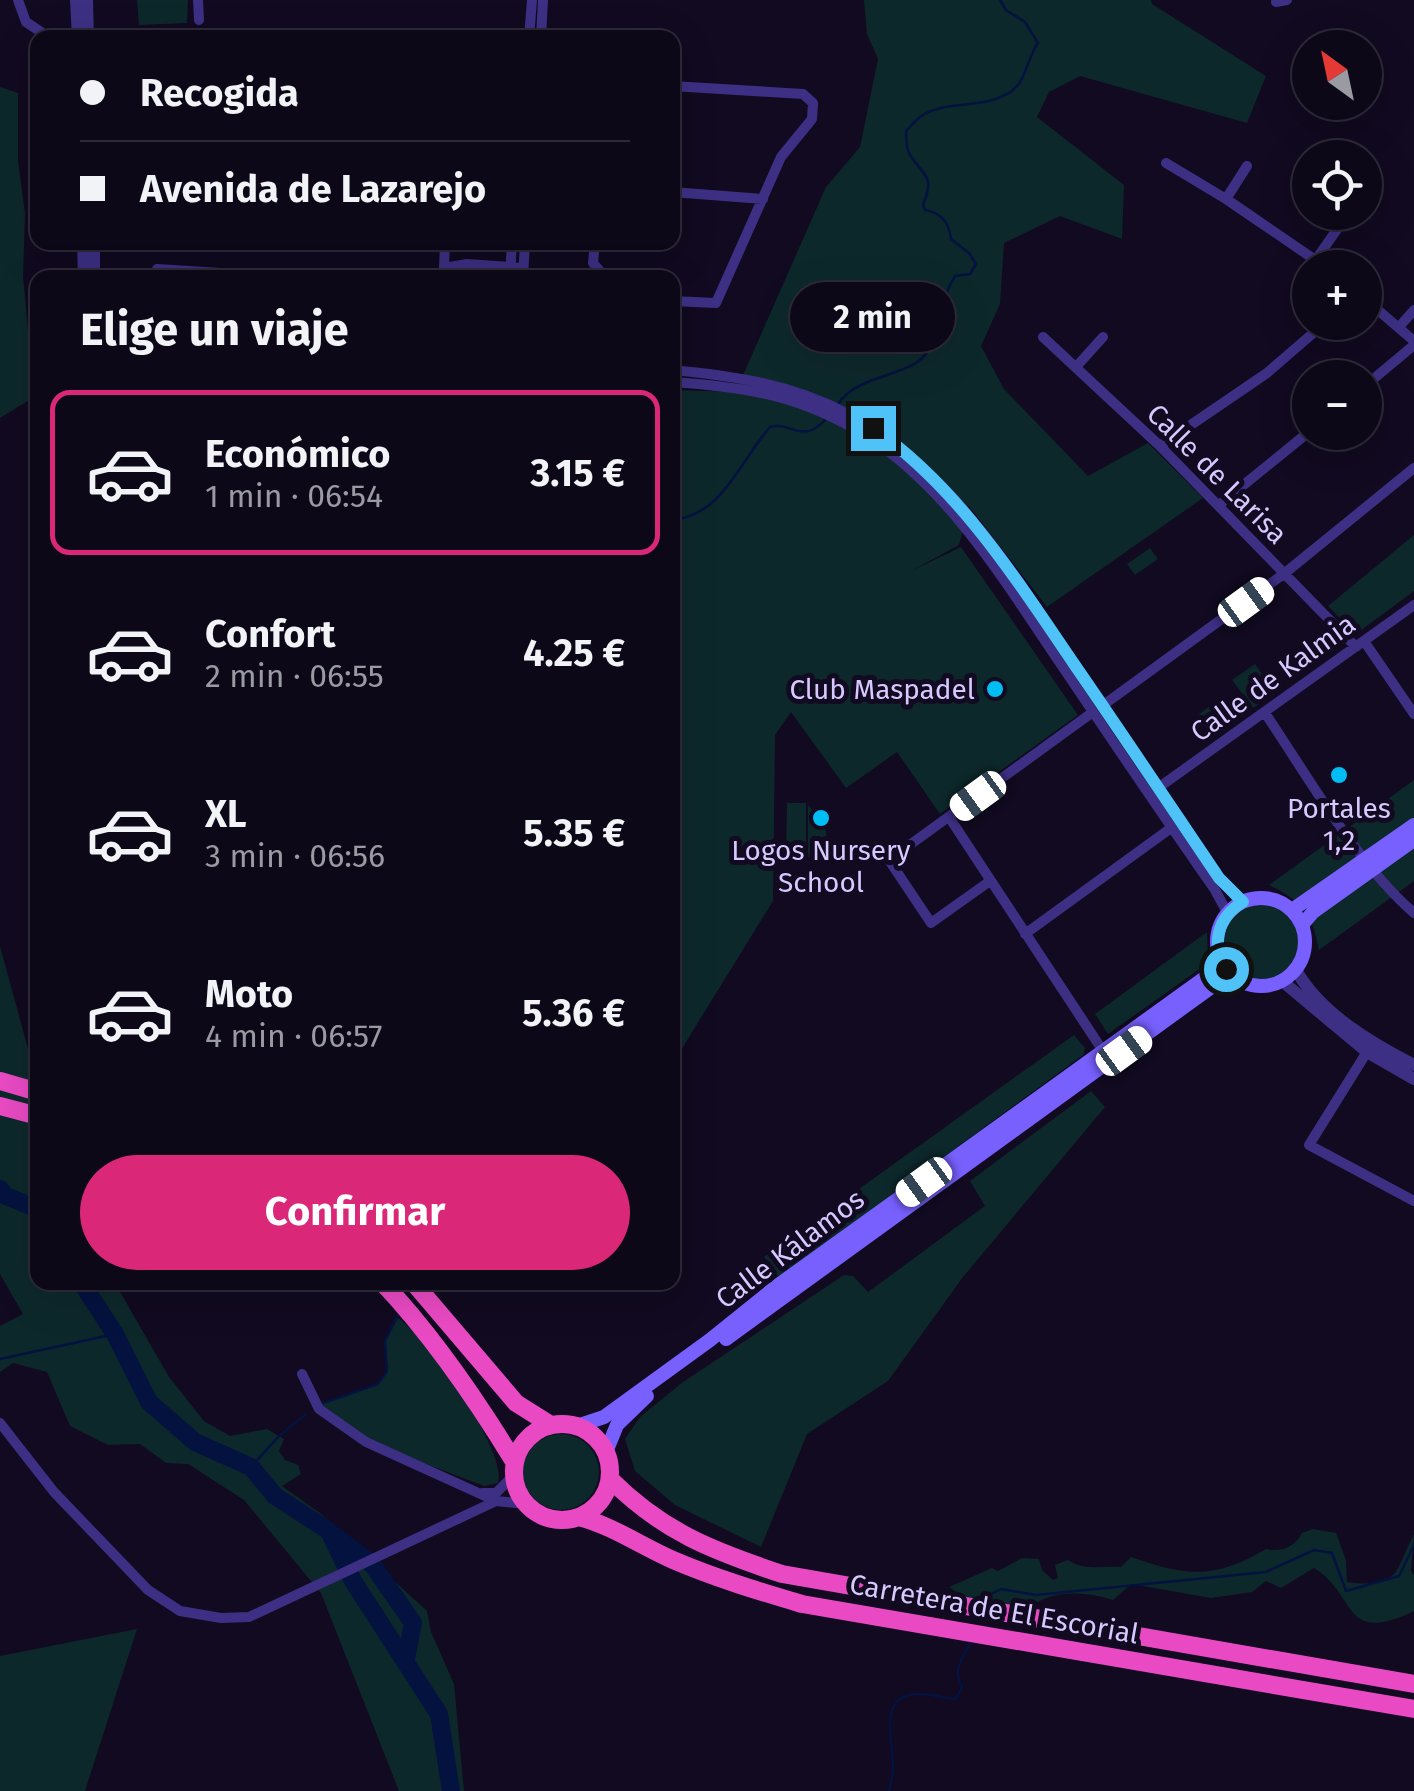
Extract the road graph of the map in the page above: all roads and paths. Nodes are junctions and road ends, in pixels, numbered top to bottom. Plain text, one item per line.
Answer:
1 (18, 0) edge
2 (76, 0) edge
3 (87, 0) edge
4 (198, 0) edge
5 (532, 0) edge
6 (544, 0) edge
7 (199, 20) dead end
8 (38, 30) edge
9 (76, 30) edge
10 (88, 30) edge
11 (530, 30) edge
12 (542, 30) edge
13 (680, 86) edge
14 (1166, 163) dead end
15 (1246, 166) dead end
16 (680, 193) edge
17 (762, 198) junction
18 (1226, 198) junction
19 (1304, 250) edge
20 (451, 270) edge
21 (500, 270) edge
22 (680, 301) edge
23 (1414, 310) edge
24 (1382, 313) edge
25 (1399, 327) junction
26 (1103, 336) dead end
27 (1043, 337) dead end
28 (1305, 340) edge
29 (1414, 343) edge
30 (1076, 367) junction
31 (680, 371) edge
32 (1382, 371) edge
33 (741, 381) junction
34 (680, 382) edge
35 (1160, 446) junction
36 (1292, 446) edge
37 (1414, 468) edge
38 (1220, 505) junction
39 (1285, 574) junction
40 (1414, 604) edge
41 (1360, 644) junction
42 (1098, 709) junction
43 (1264, 712) junction
44 (1414, 714) edge
45 (1158, 788) junction
46 (949, 817) junction
47 (1414, 825) edge
48 (1172, 828) junction
49 (1414, 840) edge
50 (1370, 865) junction
51 (990, 881) junction
52 (1243, 902) junction
53 (1292, 910) junction
54 (1414, 913) edge
55 (1228, 914) junction
56 (1302, 925) junction
57 (1025, 934) junction
58 (1222, 961) junction
59 (1296, 970) junction
60 (1233, 976) junction
61 (1282, 981) junction
62 (1370, 1047) junction
63 (1102, 1051) junction
64 (1414, 1065) edge
65 (1414, 1079) edge
66 (0, 1082) edge
67 (30, 1090) edge
68 (0, 1106) edge
69 (30, 1114) edge
70 (1414, 1201) edge
71 (389, 1290) edge
72 (419, 1290) edge
73 (302, 1374) dead end
74 (0, 1423) edge
75 (551, 1425) junction
76 (577, 1426) junction
77 (606, 1452) junction
78 (515, 1469) junction
79 (610, 1479) junction
80 (479, 1493) junction
81 (496, 1501) junction
82 (526, 1504) junction
83 (579, 1517) junction
84 (1414, 1684) edge
85 (1414, 1710) edge

1 - 8 street
2 - 9 street
3 - 10 street
4 - 7 street
5 - 11 street
6 - 12 street
13 - 17 street
14 - 18 street
15 - 18 street
16 - 17 street
17 - 22 street
18 - 19 street
20 - 21 street
23 - 25 street
24 - 25 street
25 - 29 street
26 - 30 street
27 - 30 street, Calle de Larisa
28 - 35 street
29 - 32 street
30 - 35 street, Calle de Larisa
31 - 33 street
33 - 34 street
33 - 42 street
35 - 38 street, Calle de Larisa
36 - 38 street
37 - 39 street
38 - 39 street, Calle de Larisa
39 - 41 street, Calle de Larisa
39 - 42 street
40 - 41 street, Calle de Kalmia
41 - 43 street, Calle de Kalmia
41 - 44 street, Calle de Larisa
42 - 45 street
42 - 46 street
42 - 48 street
43 - 45 street, Calle de Kalmia
43 - 50 street
45 - 52 street
46 - 51 street
46 - 51 street
47 - 50 main road
48 - 55 street
48 - 57 street
49 - 50 main road
50 - 53 main road
50 - 54 street
50 - 56 main road
51 - 57 street
52 - 53 main road
52 - 55 main road
53 - 56 main road
55 - 58 main road
56 - 59 main road
57 - 63 street
58 - 60 main road
58 - 63 main road, Calle Kálamos
59 - 61 main road
59 - 62 street
60 - 61 main road
60 - 77 main road, Calle Kálamos
61 - 62 street
62 - 64 street
62 - 65 street
62 - 70 street
63 - 76 main road, Calle Kálamos
66 - 67 highway
68 - 69 highway
71 - 78 highway
72 - 75 highway
73 - 80 street
74 - 81 street
75 - 76 highway
75 - 78 highway
76 - 77 highway
77 - 79 highway
78 - 80 street
78 - 82 highway
79 - 83 highway
79 - 84 highway, Carretera de El Escorial
80 - 81 street
81 - 82 street
82 - 83 highway
83 - 85 highway, Carretera de El Escorial

